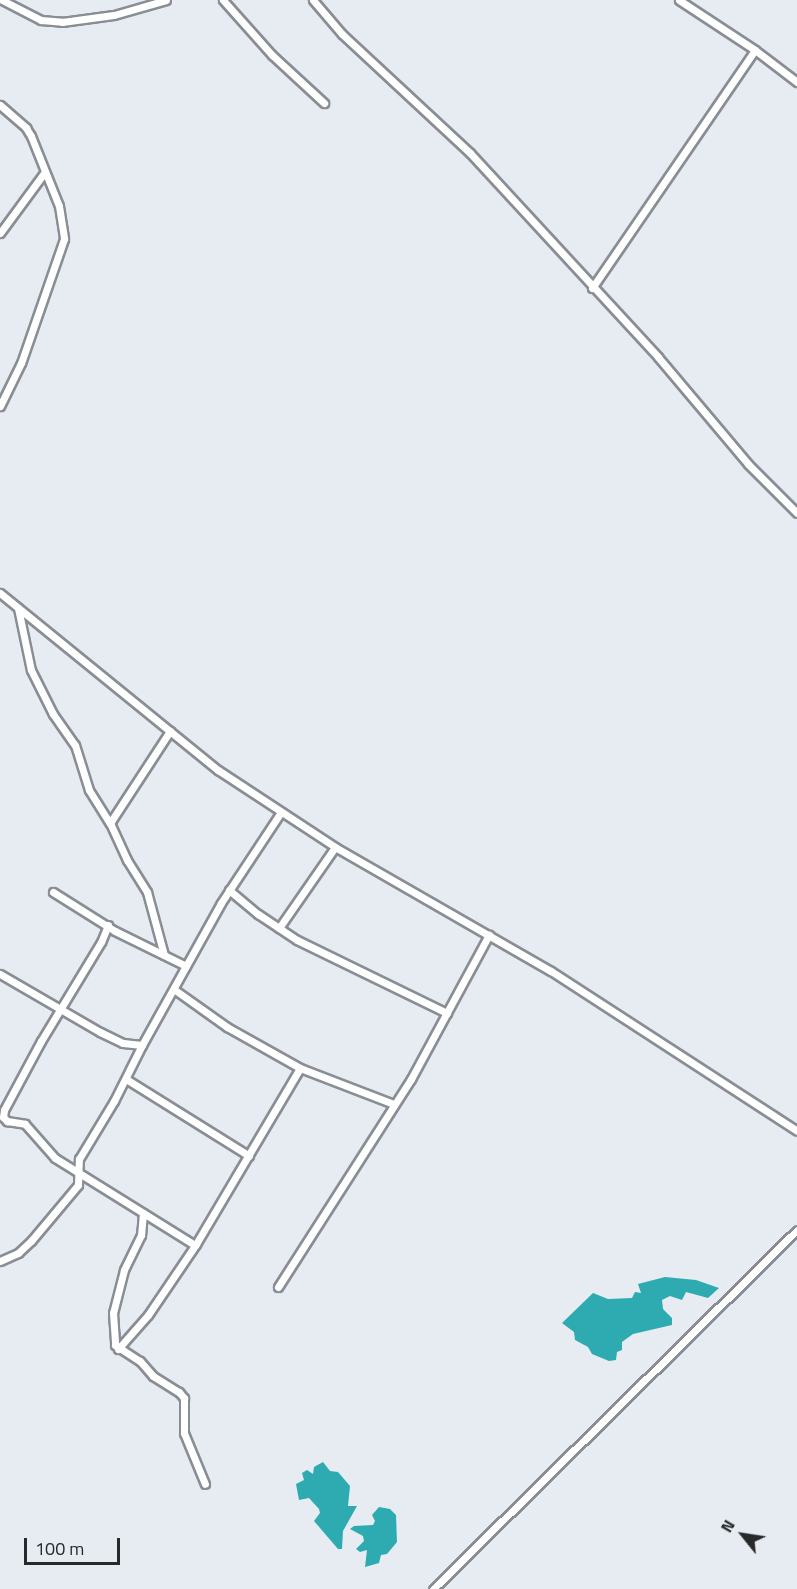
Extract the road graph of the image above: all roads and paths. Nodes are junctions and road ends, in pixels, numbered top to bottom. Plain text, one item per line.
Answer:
1 (2, 0) edge
2 (166, 0) edge
3 (223, 0) edge
4 (313, 0) edge
5 (679, 0) edge
6 (755, 50) junction
7 (797, 82) edge
8 (324, 103) dead end
9 (0, 105) edge
10 (44, 173) junction
11 (0, 233) edge
12 (592, 288) junction
13 (0, 406) edge
14 (797, 513) edge
15 (0, 593) edge
16 (18, 608) junction
17 (170, 731) junction
18 (281, 812) junction
19 (110, 823) junction
20 (335, 847) junction
21 (229, 890) junction
22 (53, 892) dead end
23 (108, 925) junction
24 (279, 928) junction
25 (489, 934) junction
26 (164, 955) junction
27 (186, 966) junction
28 (0, 974) edge
29 (175, 990) junction
30 (62, 1010) junction
31 (447, 1014) junction
32 (142, 1045) junction
33 (300, 1068) junction
34 (126, 1079) junction
35 (394, 1104) junction
36 (797, 1131) edge
37 (249, 1156) junction
38 (80, 1173) junction
39 (143, 1213) junction
40 (797, 1230) edge
41 (195, 1245) junction
42 (0, 1261) edge
43 (278, 1287) dead end
44 (118, 1349) junction
45 (205, 1484) dead end
46 (433, 1589) edge

1 - 2 street
3 - 8 street
4 - 12 street
5 - 6 street
6 - 7 street
6 - 12 street
9 - 10 street
10 - 11 street
10 - 13 street
12 - 14 street
15 - 16 street
16 - 17 street
16 - 19 street
17 - 18 street
17 - 19 street
18 - 20 street
18 - 21 street
19 - 26 street
20 - 24 street
20 - 25 street
21 - 24 street
21 - 27 street
22 - 23 street
23 - 26 street
23 - 30 street
24 - 31 street
25 - 31 street
25 - 36 street
26 - 27 street
27 - 29 street
28 - 30 street
29 - 32 street
29 - 33 street
30 - 32 street
30 - 38 street
31 - 35 street
32 - 34 street
33 - 35 street
33 - 37 street
34 - 37 street
34 - 38 street
35 - 43 street
37 - 41 street
38 - 39 street
38 - 42 street
39 - 41 street
39 - 44 street
40 - 46 street
41 - 44 street
44 - 45 street

